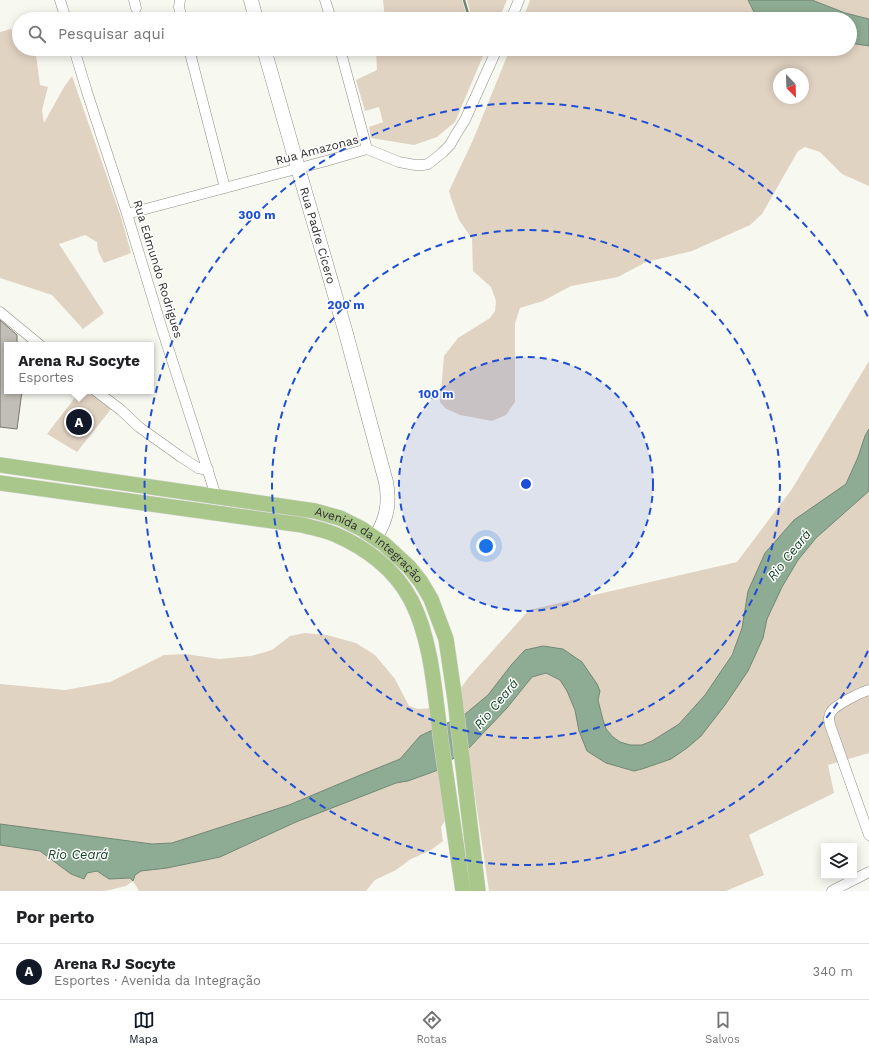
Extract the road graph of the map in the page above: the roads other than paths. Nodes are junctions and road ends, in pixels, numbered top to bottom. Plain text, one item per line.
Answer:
1 (60, 0) edge
2 (180, 0) edge
3 (251, 0) edge
4 (325, 0) edge
5 (520, 0) edge
6 (64, 12) edge
7 (180, 12) edge
8 (254, 12) edge
9 (329, 12) edge
10 (514, 12) edge
11 (76, 56) edge
12 (191, 56) edge
13 (266, 56) edge
14 (342, 56) edge
15 (494, 56) edge
16 (367, 149) junction
17 (298, 168) junction
18 (225, 188) junction
19 (127, 214) junction
20 (0, 312) edge
21 (36, 342) edge
22 (100, 394) edge
23 (0, 466) edge
24 (208, 469) junction
25 (0, 483) edge
26 (216, 496) junction
27 (249, 501) junction
28 (248, 517) junction
29 (375, 538) junction
30 (869, 690) edge
31 (869, 835) edge
32 (869, 872) edge
33 (463, 891) edge
34 (478, 891) edge
35 (832, 891) edge

1 - 6 street
2 - 7 street
3 - 8 street
4 - 9 street
5 - 10 street
11 - 19 street, Rua Edmundo Rodrigues
12 - 18 street
13 - 17 street, Rua Padre Cícero
14 - 16 street
15 - 16 street, Rua Amazonas
16 - 17 street, Rua Amazonas
17 - 18 street, Rua Amazonas
17 - 29 street, Rua Padre Cícero
18 - 19 street, Rua Amazonas
19 - 24 street, Rua Edmundo Rodrigues
20 - 21 street
22 - 24 street
23 - 26 main road, Avenida da Integração
24 - 26 street, Rua Edmundo Rodrigues
25 - 28 main road, Avenida da Integração
26 - 27 main road, Avenida da Integração
27 - 28 main road
27 - 29 main road, Avenida da Integração
28 - 33 main road, Avenida da Integração
29 - 34 main road, Avenida da Integração
30 - 31 street
32 - 35 street

